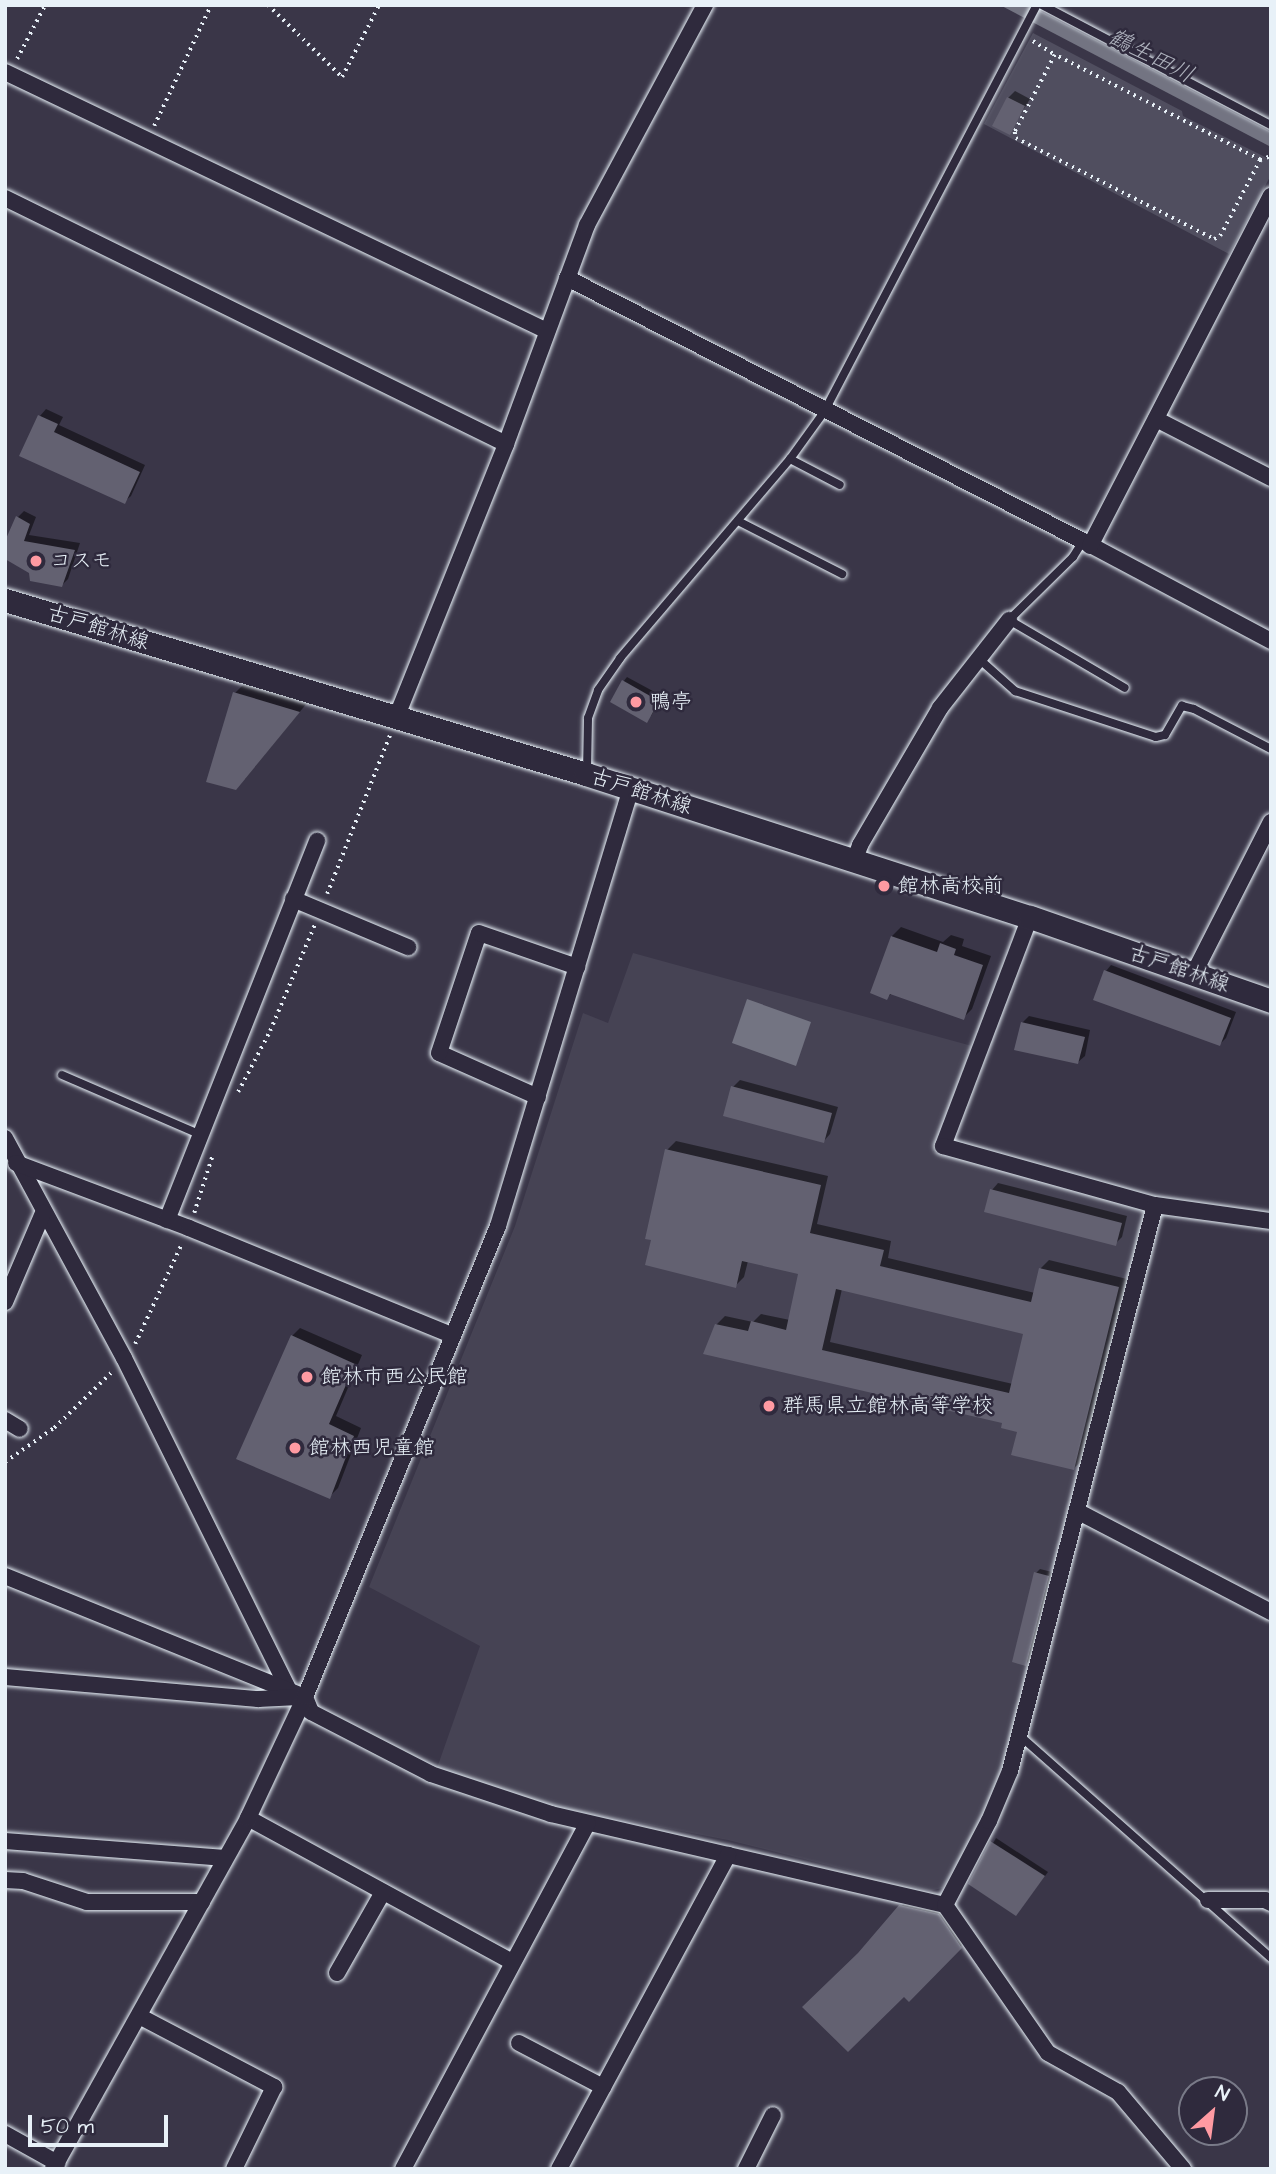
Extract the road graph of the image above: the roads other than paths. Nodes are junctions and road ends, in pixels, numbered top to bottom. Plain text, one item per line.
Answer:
1 (705, 5) edge
2 (1037, 5) edge
3 (1042, 5) edge
4 (7, 73) edge
5 (1271, 125) edge
6 (1271, 196) edge
7 (5, 198) edge
8 (567, 278) junction
9 (547, 331) junction
10 (824, 412) junction
11 (1156, 419) junction
12 (506, 444) junction
13 (790, 459) junction
14 (1271, 478) edge
15 (840, 485) dead end
16 (738, 521) junction
17 (1086, 544) junction
18 (842, 575) dead end
19 (5, 600) edge
20 (1009, 620) junction
21 (1271, 641) edge
22 (978, 658) junction
23 (1125, 688) dead end
24 (393, 726) junction
25 (1271, 749) edge
26 (586, 774) junction
27 (631, 789) junction
28 (1271, 821) edge
29 (317, 841) dead end
30 (855, 859) junction
31 (293, 899) junction
32 (1030, 917) junction
33 (408, 947) dead end
34 (577, 967) junction
35 (1193, 975) junction
36 (1271, 1001) edge
37 (62, 1075) dead end
38 (538, 1097) junction
39 (201, 1135) junction
40 (5, 1138) edge
41 (12, 1162) edge
42 (1154, 1205) junction
43 (43, 1213) junction
44 (167, 1220) junction
45 (1271, 1221) edge
46 (5, 1302) edge
47 (453, 1336) junction
48 (5, 1420) edge
49 (20, 1429) dead end
50 (1077, 1511) junction
51 (5, 1576) edge
52 (1271, 1612) edge
53 (5, 1677) edge
54 (297, 1694) junction
55 (1019, 1735) junction
56 (248, 1818) junction
57 (588, 1823) junction
58 (5, 1841) edge
59 (728, 1855) junction
60 (225, 1858) junction
61 (5, 1880) edge
62 (383, 1892) junction
63 (1269, 1897) edge
64 (1208, 1900) junction
65 (202, 1902) junction
66 (945, 1905) junction
67 (1271, 1958) edge
68 (512, 1962) junction
69 (337, 1973) dead end
70 (139, 2016) junction
71 (519, 2043) dead end
72 (603, 2087) junction
73 (773, 2115) dead end
74 (5, 2134) edge
75 (55, 2166) edge
76 (234, 2169) edge
77 (403, 2169) edge
78 (559, 2169) edge
79 (746, 2169) edge
80 (1183, 2169) edge

1 - 8 street
2 - 10 lane
3 - 5 lane
4 - 9 street
6 - 11 street
7 - 12 street
8 - 9 street
8 - 10 street
9 - 12 street
10 - 13 lane
10 - 17 street
11 - 14 street
11 - 17 street
12 - 24 street
13 - 15 lane
13 - 16 lane
16 - 18 lane
16 - 26 lane
17 - 20 lane
17 - 21 street
19 - 24 main road, 古戸館林線
20 - 22 street
20 - 23 lane
22 - 25 lane
22 - 30 street
24 - 26 main road, 古戸館林線
26 - 27 main road, 古戸館林線
27 - 30 main road, 古戸館林線
27 - 34 street
28 - 35 street
29 - 31 street
30 - 32 main road, 古戸館林線
31 - 33 street
31 - 39 street
32 - 35 main road, 古戸館林線
32 - 42 street
34 - 38 street
34 - 38 street
35 - 36 main road, 古戸館林線
37 - 39 lane
38 - 47 street
39 - 44 street
40 - 41 street
41 - 43 street
41 - 44 street
42 - 45 street
42 - 50 street
43 - 46 street
43 - 54 street
44 - 47 street
47 - 54 street
48 - 49 street
50 - 52 street
50 - 55 street
51 - 54 street
53 - 54 street
54 - 56 street
54 - 57 street
55 - 64 lane
55 - 66 street
56 - 60 street
56 - 62 street
57 - 59 street
57 - 68 street
58 - 60 street
59 - 66 street
59 - 72 street
60 - 65 street
61 - 65 street
62 - 68 street
62 - 69 street
63 - 64 street
64 - 67 lane
65 - 70 street
66 - 80 street
68 - 77 street
70 - 75 street
70 - 76 street
71 - 72 street
72 - 78 street
73 - 79 street
74 - 75 street

